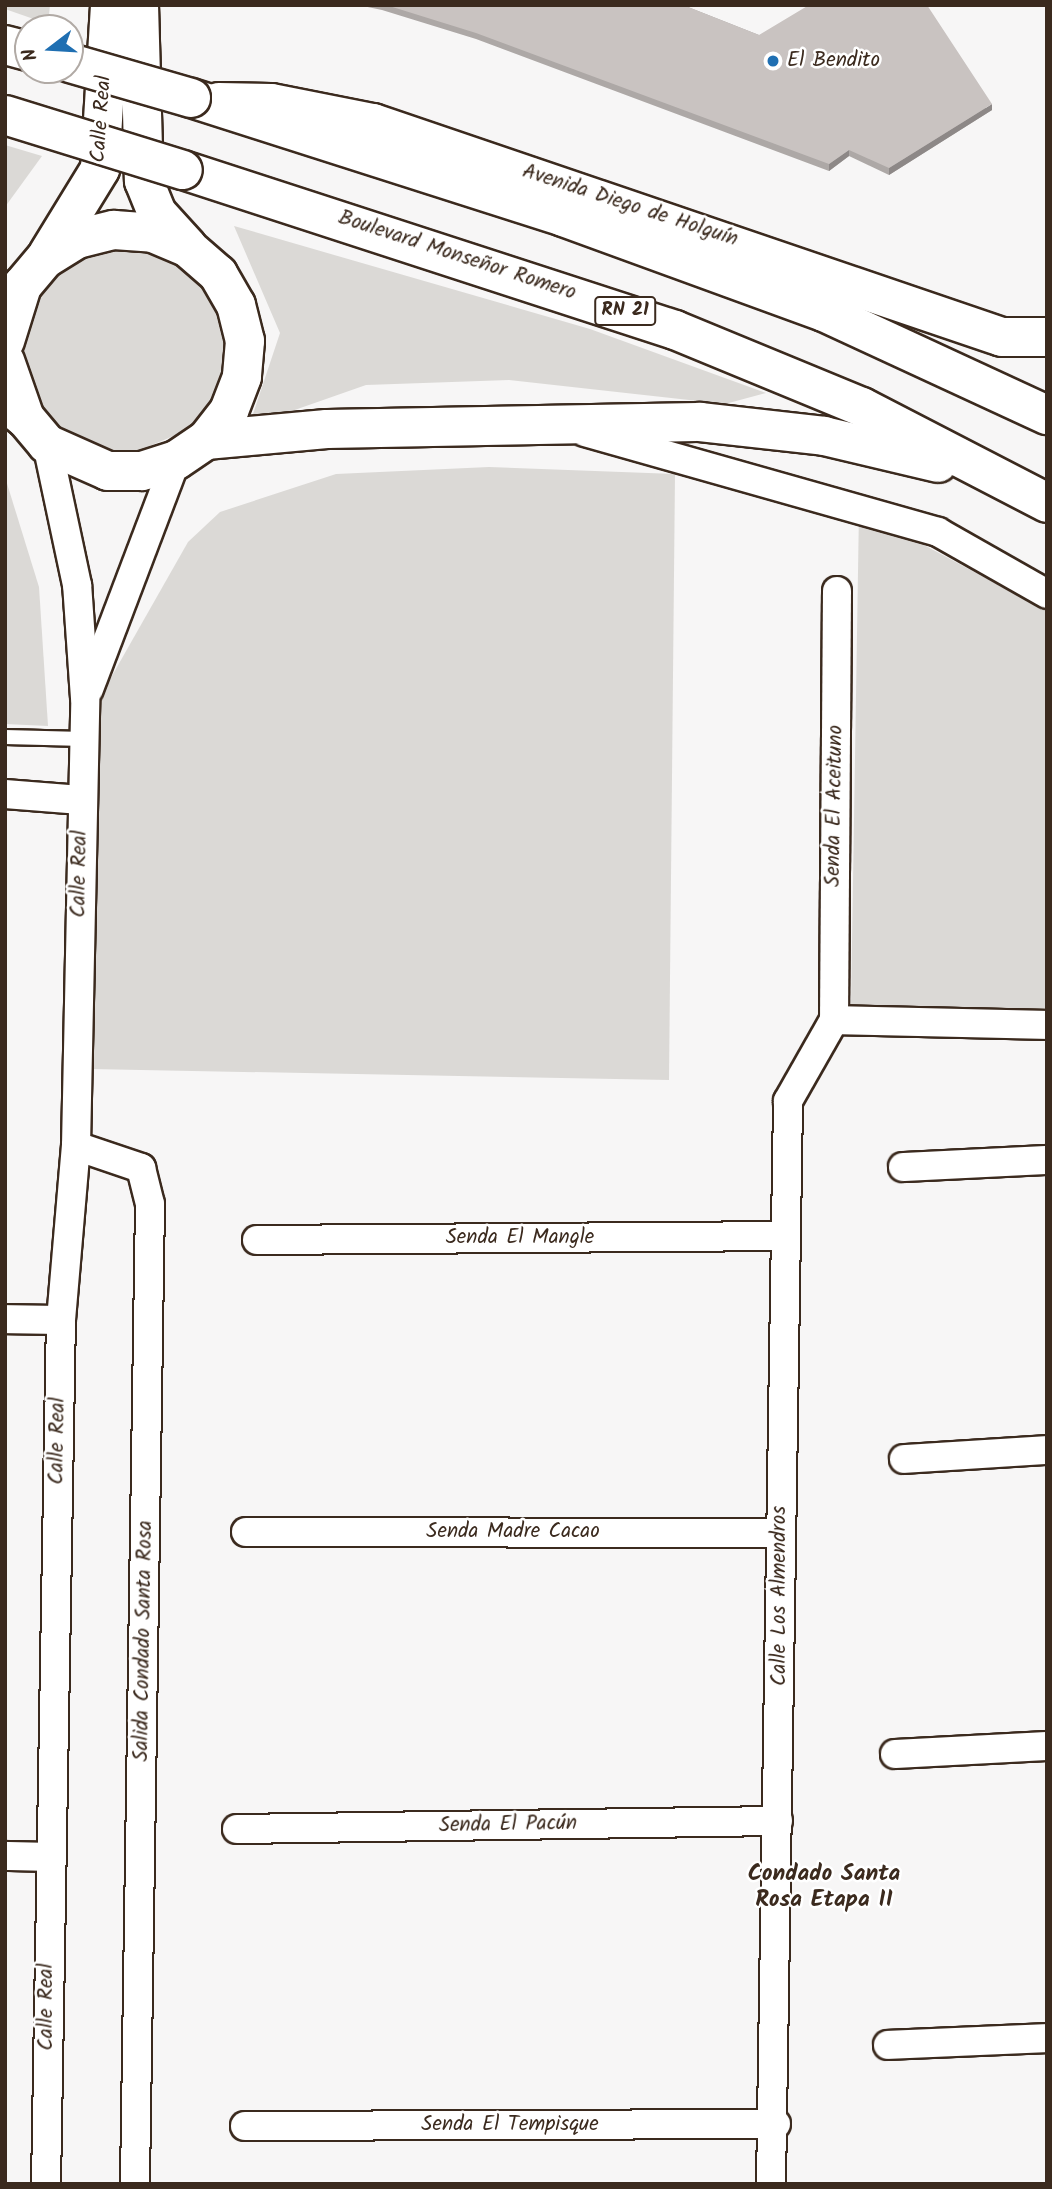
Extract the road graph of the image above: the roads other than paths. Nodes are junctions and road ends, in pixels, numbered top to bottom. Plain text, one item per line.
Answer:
1 (110, 5) edge
2 (139, 5) edge
3 (84, 67) edge
4 (198, 100) junction
5 (5, 115) edge
6 (188, 248) junction
7 (44, 260) junction
8 (1047, 337) edge
9 (5, 341) edge
10 (5, 361) edge
11 (1047, 415) edge
12 (26, 421) edge
13 (559, 425) junction
14 (191, 450) junction
15 (1045, 502) edge
16 (837, 591) dead end
17 (1047, 594) edge
18 (85, 698) junction
19 (5, 737) edge
20 (83, 739) junction
21 (5, 794) edge
22 (81, 800) junction
23 (834, 1020) junction
24 (1047, 1025) edge
25 (76, 1146) junction
26 (1047, 1160) edge
27 (903, 1167) dead end
28 (784, 1236) junction
29 (257, 1240) dead end
30 (5, 1319) edge
31 (61, 1320) junction
32 (1047, 1450) edge
33 (904, 1459) dead end
34 (246, 1532) dead end
35 (780, 1532) junction
36 (1047, 1746) edge
37 (895, 1754) dead end
38 (778, 1821) junction
39 (237, 1829) dead end
40 (5, 1856) edge
41 (49, 1857) junction
42 (1047, 2038) edge
43 (888, 2045) dead end
44 (776, 2124) junction
45 (245, 2126) dead end
46 (46, 2184) edge
47 (135, 2184) edge
48 (771, 2184) edge

1 - 7 main road, Calle Real
2 - 6 main road, Calle Real
3 - 4 main road, bridge
4 - 8 main road, Avenida Diego de Holguín
4 - 11 main road
5 - 15 main road, Boulevard Monseñor Romero / RN 21, bridge
6 - 7 main road
6 - 14 main road
7 - 9 main road
10 - 12 main road
12 - 14 main road
12 - 18 street, Calle Real
13 - 14 main road
13 - 15 main road
13 - 17 street
14 - 18 street, Calle Real
16 - 23 street, Senda El Aceituno
18 - 20 street, Calle Real
19 - 20 lane
20 - 22 street, Calle Real
21 - 22 street
22 - 25 street, Calle Real
23 - 24 street
23 - 28 street, Calle Los Almendros
25 - 31 street, Calle Real
25 - 47 street, Salida Condado Santa Rosa
26 - 27 street
28 - 29 street, Senda El Mangle
28 - 35 street, Calle Los Almendros
30 - 31 street
31 - 41 street, Calle Real
32 - 33 street
34 - 35 street, Senda Madre Cacao
35 - 38 street, Calle Los Almendros
36 - 37 street
38 - 39 street, Senda El Pacún
38 - 44 street, Calle Los Almendros
40 - 41 street
41 - 46 street, Calle Real
42 - 43 street
44 - 45 street, Senda El Tempisque
44 - 48 street, Calle Los Almendros

